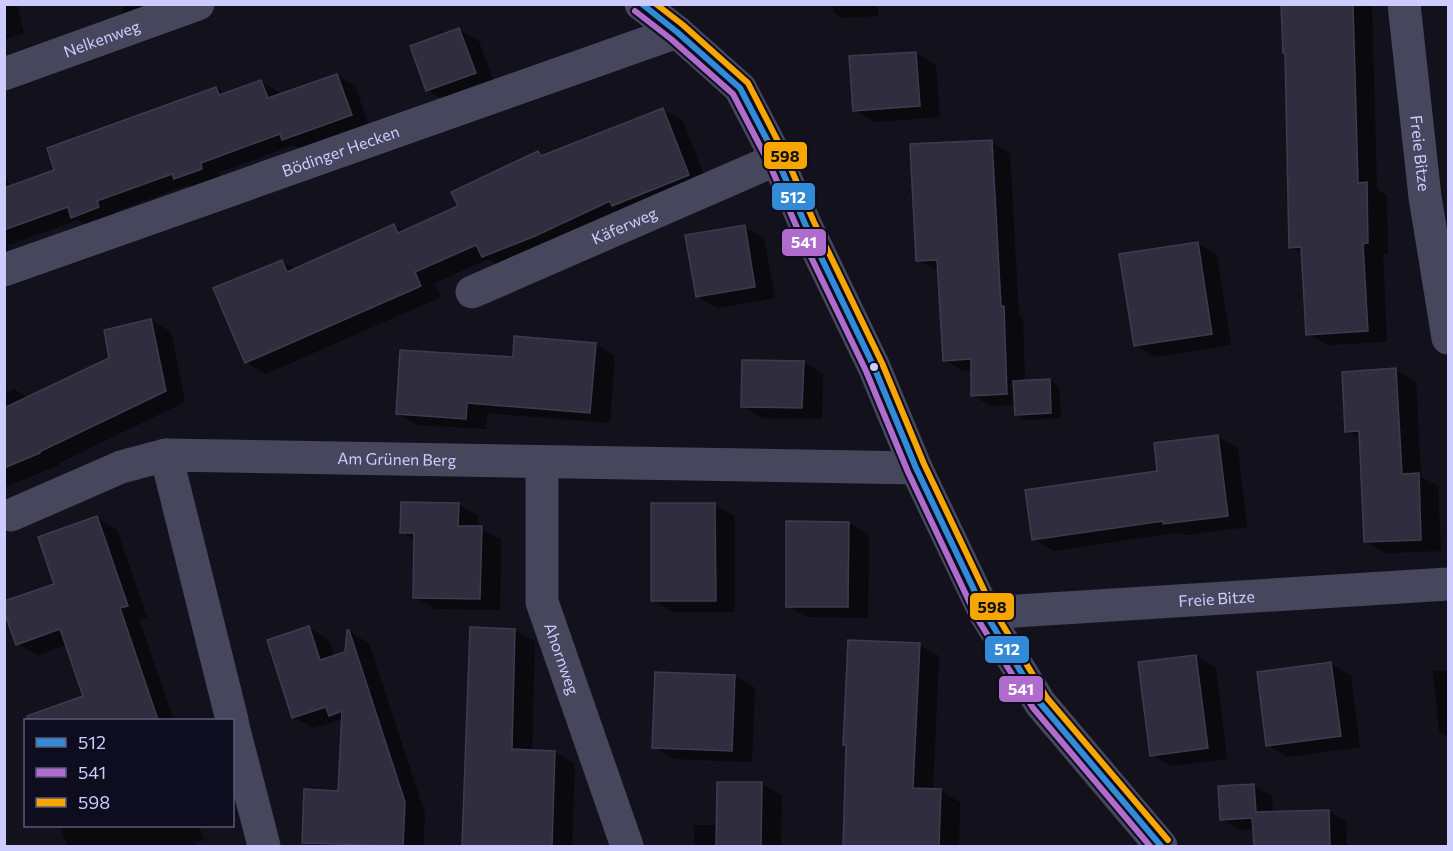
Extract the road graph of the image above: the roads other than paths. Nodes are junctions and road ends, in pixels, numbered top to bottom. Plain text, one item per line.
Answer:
1 (198, 4) edge
2 (641, 4) edge
3 (1404, 4) edge
4 (677, 32) junction
5 (4, 74) edge
6 (777, 159) junction
7 (4, 270) edge
8 (472, 292) dead end
9 (1449, 338) edge
10 (166, 455) junction
11 (542, 462) junction
12 (916, 468) junction
13 (11, 515) dead end
14 (1449, 584) edge
15 (986, 613) junction
16 (232, 719) edge
17 (234, 729) edge
18 (264, 846) edge
19 (627, 846) edge
20 (1161, 846) edge

1 - 5 street, Nelkenweg
2 - 4 street
3 - 9 street, Freie Bitze
4 - 6 street
4 - 7 street, Bödinger Hecken
6 - 8 street, Käferweg
6 - 12 street
10 - 11 street, Am Grünen Berg
10 - 13 street, Am Grünen Berg
10 - 16 street
11 - 12 street, Am Grünen Berg
11 - 19 street, Ahornweg
12 - 15 street
14 - 15 street, Freie Bitze
15 - 20 street
17 - 18 street

